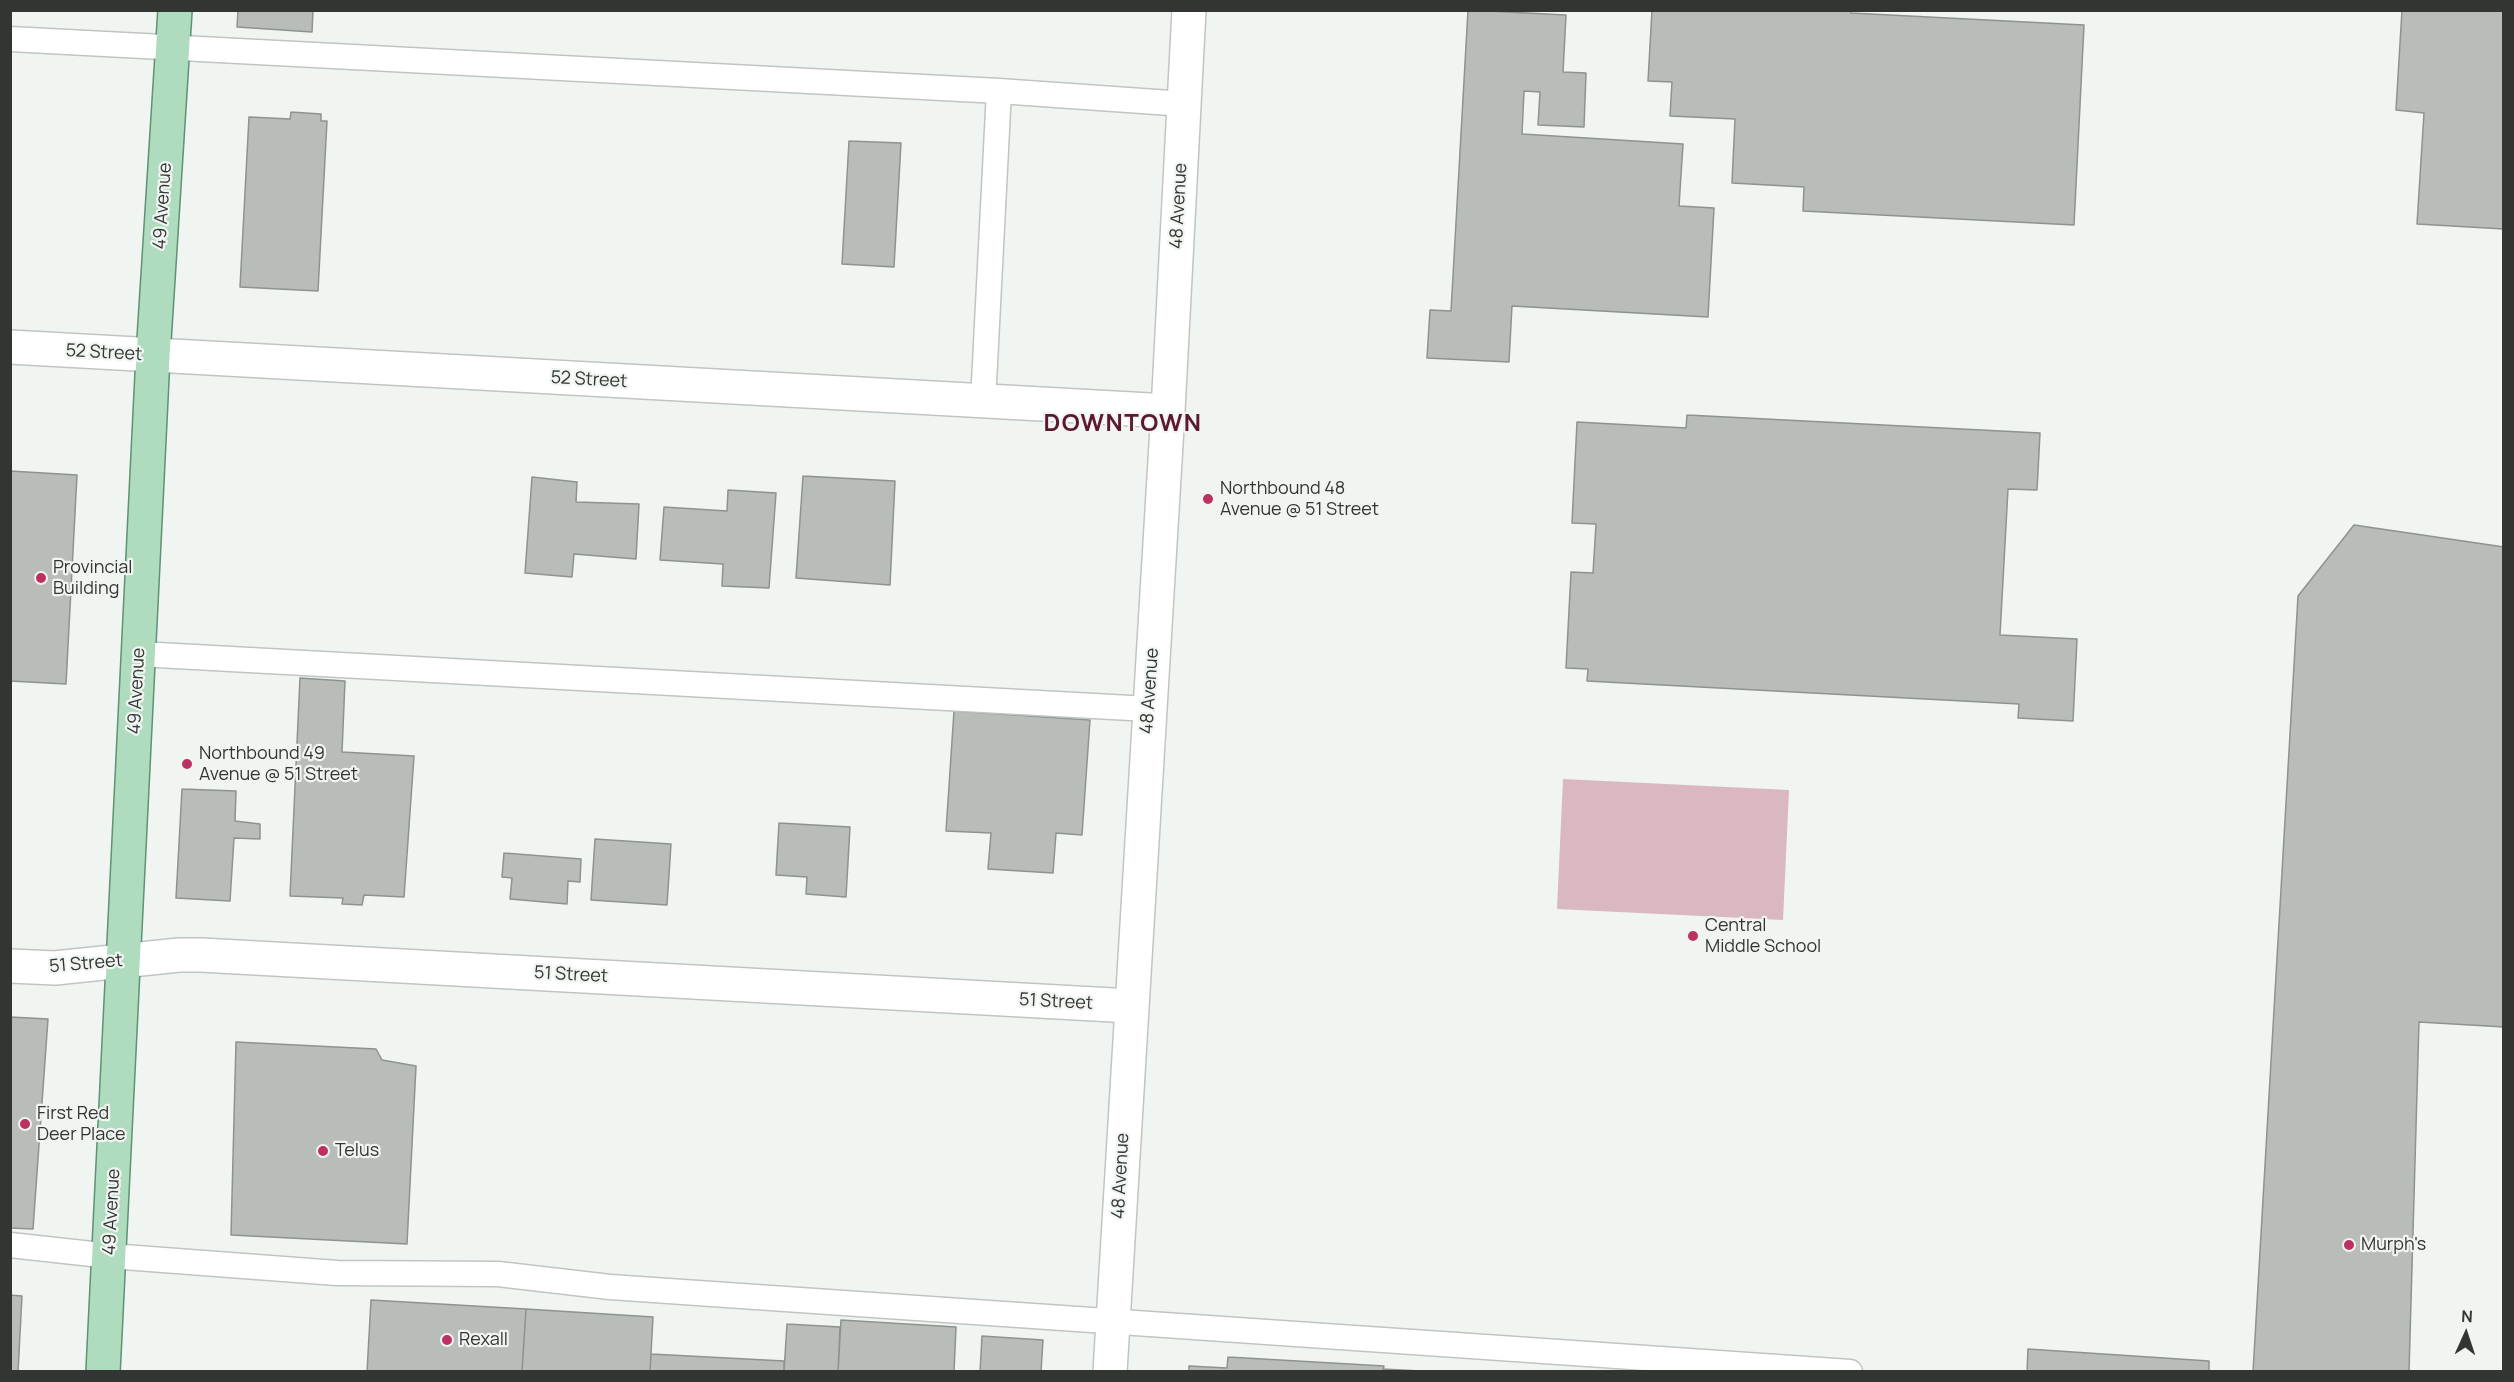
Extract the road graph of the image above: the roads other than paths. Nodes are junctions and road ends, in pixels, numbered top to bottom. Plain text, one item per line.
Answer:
1 (175, 10) edge
2 (1189, 10) edge
3 (10, 39) edge
4 (173, 47) junction
5 (999, 91) junction
6 (1185, 104) junction
7 (10, 347) edge
8 (153, 356) junction
9 (983, 402) junction
10 (1168, 411) junction
11 (139, 654) junction
12 (1149, 709) junction
13 (125, 961) junction
14 (10, 966) edge
15 (1131, 1006) junction
16 (10, 1245) edge
17 (110, 1256) junction
18 (1113, 1320) junction
19 (103, 1371) edge
20 (1110, 1371) edge
21 (1850, 1371) edge

1 - 4 main road, 49 Avenue
2 - 6 street, 48 Avenue
3 - 4 lane
4 - 5 lane
4 - 8 main road, 49 Avenue
5 - 6 lane
5 - 9 lane
6 - 10 street, 48 Avenue
7 - 8 street, 52 Street
8 - 9 street, 52 Street
8 - 11 main road, 49 Avenue
9 - 10 street, 52 Street
10 - 12 street, 48 Avenue
11 - 12 lane
11 - 13 main road, 49 Avenue
12 - 15 street, 48 Avenue
13 - 14 street, 51 Street
13 - 15 street, 51 Street
13 - 17 main road, 49 Avenue
15 - 18 street, 48 Avenue
16 - 17 lane
17 - 18 lane
17 - 19 main road, 49 Avenue
18 - 20 street, 48 Avenue
18 - 21 lane

